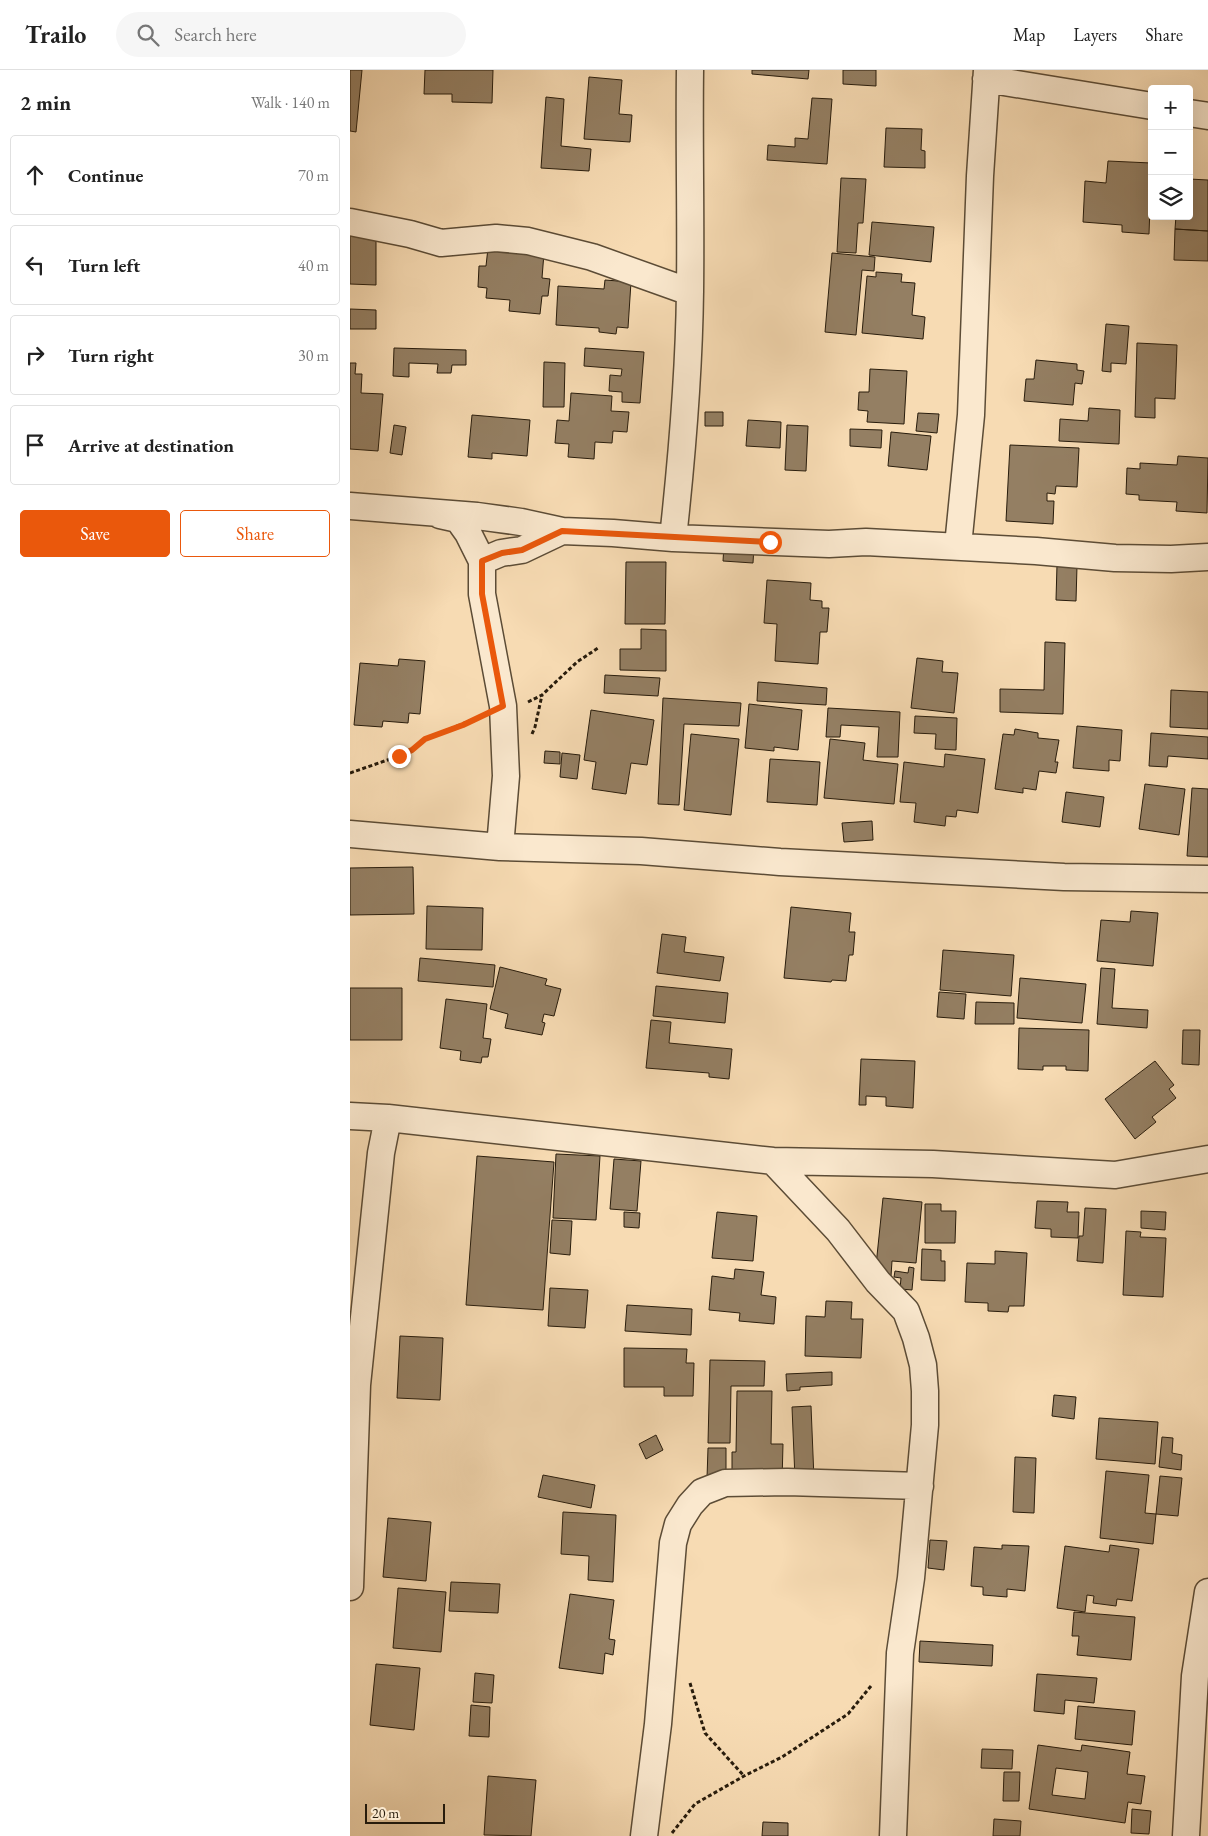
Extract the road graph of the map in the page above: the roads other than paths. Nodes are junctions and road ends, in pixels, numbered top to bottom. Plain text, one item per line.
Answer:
1 (690, 70) edge
2 (987, 74) edge
3 (1148, 105) edge
4 (1193, 114) edge
5 (1208, 116) edge
6 (350, 222) edge
7 (690, 292) junction
8 (350, 506) edge
9 (434, 513) junction
10 (562, 531) junction
11 (673, 538) junction
12 (958, 546) junction
13 (1208, 557) edge
14 (482, 561) junction
15 (350, 834) edge
16 (500, 847) junction
17 (1208, 879) edge
18 (350, 1116) edge
19 (388, 1118) junction
20 (1208, 1159) edge
21 (773, 1161) junction
22 (353, 1385) edge
23 (920, 1486) junction
24 (350, 1587) edge
25 (1208, 1592) edge
26 (1206, 1622) edge
27 (1201, 1702) edge
28 (644, 1836) edge
29 (893, 1836) edge
30 (1186, 1836) edge

1 - 7 street
2 - 3 street
2 - 12 street
4 - 5 street
6 - 7 street
7 - 11 street
8 - 9 street
9 - 10 street
9 - 14 street
10 - 11 street
10 - 14 street
11 - 12 street
12 - 13 street
14 - 16 street
15 - 16 street
16 - 17 street
18 - 19 street
19 - 21 street
19 - 22 street
20 - 21 street
21 - 23 street
22 - 24 street
23 - 28 street
23 - 29 street
25 - 26 street
26 - 27 street
27 - 30 street

